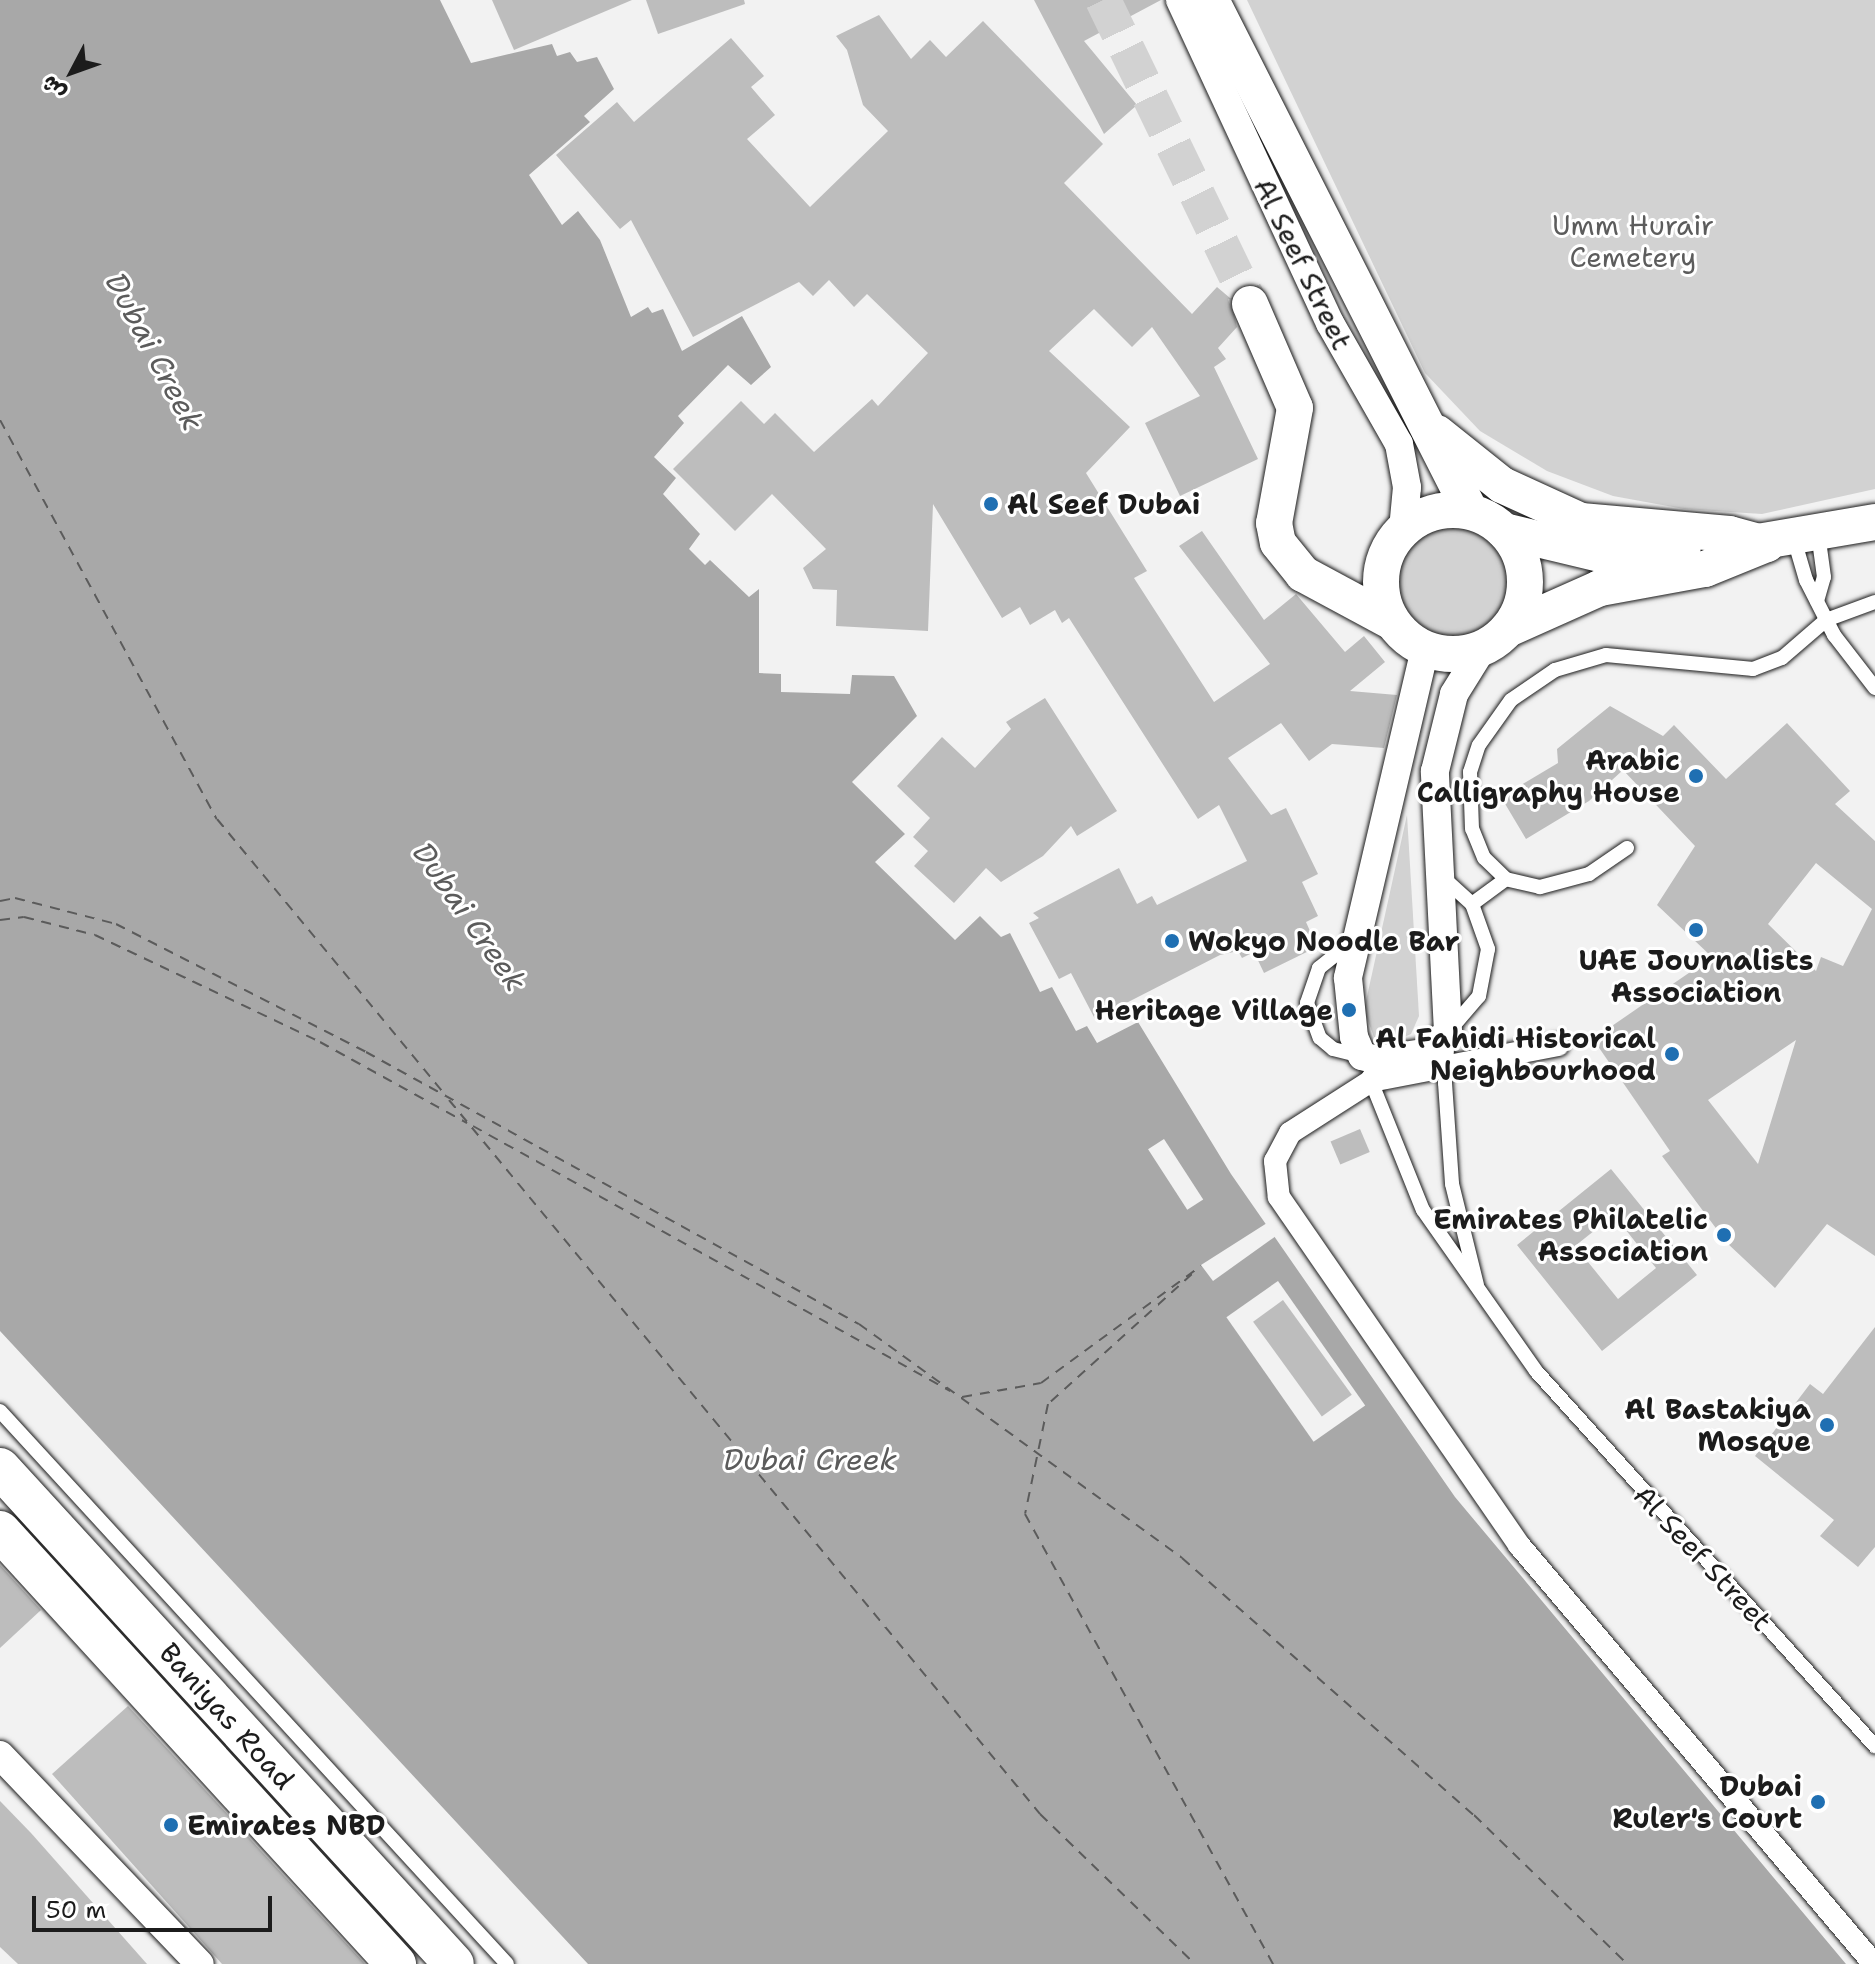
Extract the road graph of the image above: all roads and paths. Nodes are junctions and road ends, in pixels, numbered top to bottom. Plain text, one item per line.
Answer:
1 (1180, 0) edge
2 (1211, 0) edge
3 (1250, 304) tunnel mouth
4 (1418, 414) junction
5 (1470, 511) junction
6 (1875, 522) edge
7 (1504, 531) junction
8 (1396, 538) junction
9 (1793, 539) junction
10 (1322, 580) junction
11 (1817, 601) junction
12 (1875, 602) edge
13 (1826, 620) junction
14 (1392, 622) junction
15 (1495, 639) junction
16 (1425, 649) junction
17 (1875, 688) edge
18 (1627, 848) dead end
19 (1437, 873) junction
20 (1506, 879) junction
21 (1472, 904) junction
22 (1357, 938) junction
23 (1448, 1032) junction
24 (1558, 1045) dead end
25 (1446, 1065) junction
26 (1367, 1068) junction
27 (1478, 1290) junction
28 (0, 1411) edge
29 (0, 1468) edge
30 (0, 1531) edge
31 (1875, 1746) edge
32 (0, 1755) edge
33 (200, 1964) edge
34 (396, 1964) edge
35 (454, 1964) edge
36 (507, 1964) edge
37 (1874, 1964) edge

1 - 8 street, Al Seef Street
2 - 4 street, Al Seef Street
3 - 10 street
4 - 5 street, Al Seef Street
4 - 9 street
5 - 7 street
5 - 8 street
6 - 9 street
7 - 9 street
7 - 15 street
8 - 10 street
8 - 14 street
9 - 11 lane
9 - 11 lane
9 - 15 street
10 - 14 street
11 - 13 lane
12 - 13 lane
13 - 17 lane
13 - 20 lane
14 - 16 street
15 - 16 street
15 - 19 street, Al Seef Street
16 - 22 street, Al Seef Street
18 - 20 lane
19 - 21 lane
19 - 23 street, Al Seef Street
20 - 21 lane
21 - 23 lane
22 - 26 street, Al Seef Street
22 - 26 lane
23 - 25 lane, Al Seef Street
23 - 26 street
24 - 25 street
25 - 26 street
25 - 27 lane, Al Seef Street
26 - 27 lane, Al Seef Street
26 - 37 street
27 - 31 lane, Al Seef Street
28 - 36 lane
29 - 35 main road, Baniyas Road
30 - 34 main road, Baniyas Road
32 - 33 street

